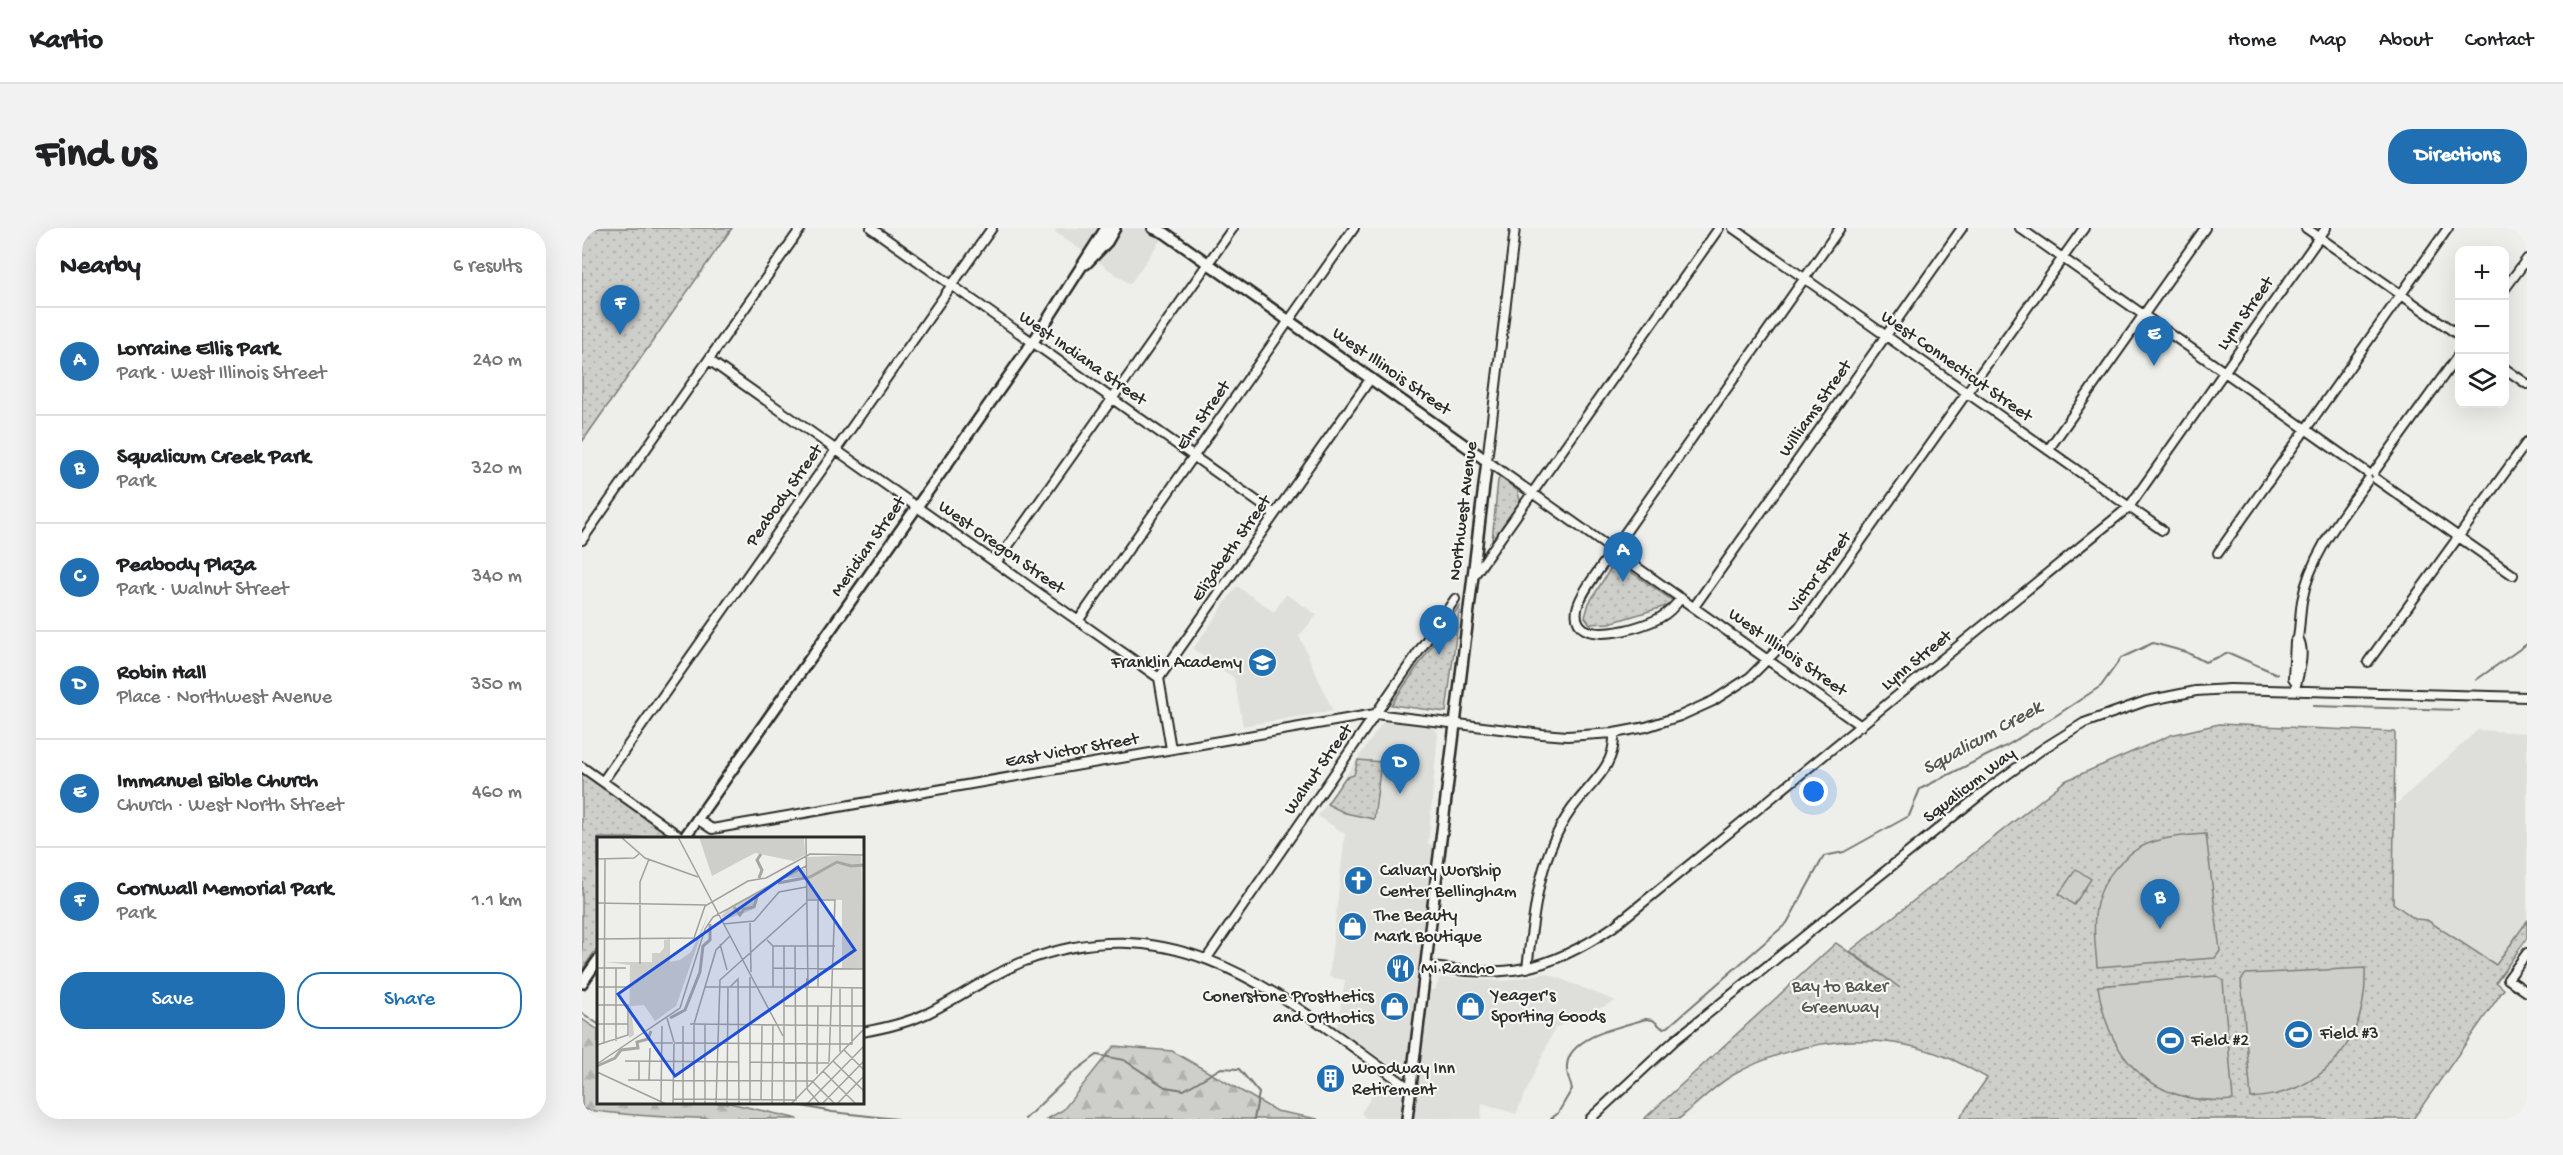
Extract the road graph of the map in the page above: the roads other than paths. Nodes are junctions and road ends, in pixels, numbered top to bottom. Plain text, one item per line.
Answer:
1 (801, 228) edge
2 (871, 228) edge
3 (992, 228) edge
4 (1106, 228) edge
5 (1115, 228) edge
6 (1153, 228) edge
7 (1233, 228) edge
8 (1354, 228) edge
9 (1515, 228) edge
10 (1719, 228) edge
11 (1733, 228) edge
12 (1840, 228) edge
13 (1962, 228) edge
14 (2020, 228) edge
15 (2084, 228) edge
16 (2205, 228) edge
17 (2306, 228) edge
18 (2326, 228) edge
19 (2448, 228) edge
20 (1164, 230) edge
21 (2319, 237) junction
22 (2063, 258) junction
23 (2527, 259) edge
24 (1208, 263) junction
25 (1077, 272) junction
26 (1804, 278) junction
27 (2509, 284) edge
28 (951, 285) junction
29 (2401, 295) junction
30 (2143, 315) junction
31 (1289, 320) junction
32 (2455, 333) edge
33 (1886, 336) junction
34 (1032, 342) junction
35 (2459, 354) edge
36 (709, 360) junction
37 (2509, 371) edge
38 (2224, 372) junction
39 (1371, 378) junction
40 (2527, 384) edge
41 (1967, 393) junction
42 (1112, 399) junction
43 (2306, 429) junction
44 (2527, 442) edge
45 (836, 450) junction
46 (2048, 450) junction
47 (1194, 456) junction
48 (1487, 461) junction
49 (2371, 476) junction
50 (1532, 493) junction
51 (917, 507) junction
52 (2128, 507) junction
53 (1275, 514) junction
54 (2162, 530) dead end
55 (2458, 537) junction
56 (582, 540) edge
57 (1613, 550) junction
58 (2218, 554) dead end
59 (996, 563) junction
60 (2513, 575) dead end
61 (1473, 577) junction
62 (1681, 598) junction
63 (1455, 599) dead end
64 (1694, 607) junction
65 (1078, 621) junction
66 (1769, 660) junction
67 (2368, 662) dead end
68 (1159, 678) junction
69 (2296, 692) junction
70 (2527, 697) edge
71 (1376, 714) junction
72 (1455, 724) junction
73 (1861, 726) junction
74 (1614, 733) junction
75 (1171, 749) junction
76 (582, 766) edge
77 (603, 781) junction
78 (697, 819) junction
79 (682, 837) edge
80 (684, 837) edge
81 (2527, 953) edge
82 (1207, 958) junction
83 (597, 961) edge
84 (1426, 966) junction
85 (1527, 968) junction
86 (582, 983) edge
87 (2527, 992) edge
88 (864, 1032) edge
89 (1411, 1089) junction
90 (1407, 1119) edge
91 (1590, 1119) edge

1 - 36 street
2 - 28 street, West Indiana Street
3 - 28 street, Peabody Street
4 - 25 main road, Meridian Street
5 - 25 main road, Meridian Street
6 - 20 main road, West Illinois Street
7 - 24 street
8 - 31 street, Elm Street
9 - 48 street, Northwest Avenue
10 - 50 street
11 - 26 street, West Connecticut Street
12 - 26 street
13 - 33 street, Williams Street
14 - 22 street
15 - 22 street, Victor Street
16 - 30 street
17 - 21 street
18 - 21 street, Lynn Street
19 - 29 street
20 - 24 main road, West Illinois Street
21 - 29 street
21 - 38 street, Lynn Street
22 - 30 street
22 - 41 street, Victor Street
23 - 27 street
24 - 31 main road, West Illinois Street
24 - 42 street
25 - 34 main road, Meridian Street
26 - 33 street, West Connecticut Street
26 - 57 street
28 - 34 street, West Indiana Street
28 - 45 street, Peabody Street
29 - 32 street
29 - 43 street
30 - 38 street
30 - 46 street
31 - 39 main road, West Illinois Street
31 - 47 street, Elm Street
33 - 41 street, West Connecticut Street
33 - 64 street, Williams Street
34 - 42 street, West Indiana Street
34 - 51 main road, Meridian Street
35 - 49 street
36 - 45 street, West Oregon Street
36 - 56 street
37 - 40 street
38 - 43 street
38 - 52 street, Lynn Street
39 - 48 main road, West Illinois Street
39 - 53 street, Elizabeth Street
41 - 46 street, West Connecticut Street
41 - 66 street, Victor Street
42 - 47 street, West Indiana Street
42 - 59 street
43 - 49 street
43 - 58 street
44 - 55 street
45 - 51 street, West Oregon Street
45 - 77 street, Peabody Street
46 - 52 street, West Connecticut Street
47 - 53 street, West Indiana Street
47 - 65 street, Elm Street
48 - 50 street, West Illinois Street
48 - 61 main road, Northwest Avenue
49 - 55 street
49 - 69 street
50 - 57 street, West Illinois Street
50 - 61 street
51 - 59 street, West Oregon Street
51 - 78 main road, Meridian Street
52 - 54 street, West Connecticut Street
52 - 73 street, Lynn Street
53 - 68 street, Elizabeth Street
55 - 60 street
55 - 67 street
57 - 62 street, West Illinois Street
57 - 62 street
59 - 65 street, West Oregon Street
61 - 72 main road, Northwest Avenue
62 - 64 street, West Illinois Street
63 - 71 street, Walnut Street
64 - 66 street, West Illinois Street
65 - 68 street, West Oregon Street
66 - 73 street, West Illinois Street
66 - 74 street, Victor Street
68 - 75 street
69 - 70 street, Squalicum Way
69 - 91 street, Squalicum Way
71 - 72 street, East Victor Street
71 - 75 street, East Victor Street
71 - 82 street, Walnut Street
72 - 74 street, Victor Street
72 - 84 main road, Northwest Avenue
73 - 85 street, Lynn Street
74 - 85 street
75 - 78 street, East Victor Street
76 - 77 street
77 - 79 street
78 - 80 main road, Meridian Street
81 - 87 street
82 - 88 street
82 - 89 street
83 - 86 main road
84 - 85 street, Lynn Street
84 - 89 main road, Northwest Avenue
89 - 90 main road, Northwest Avenue

